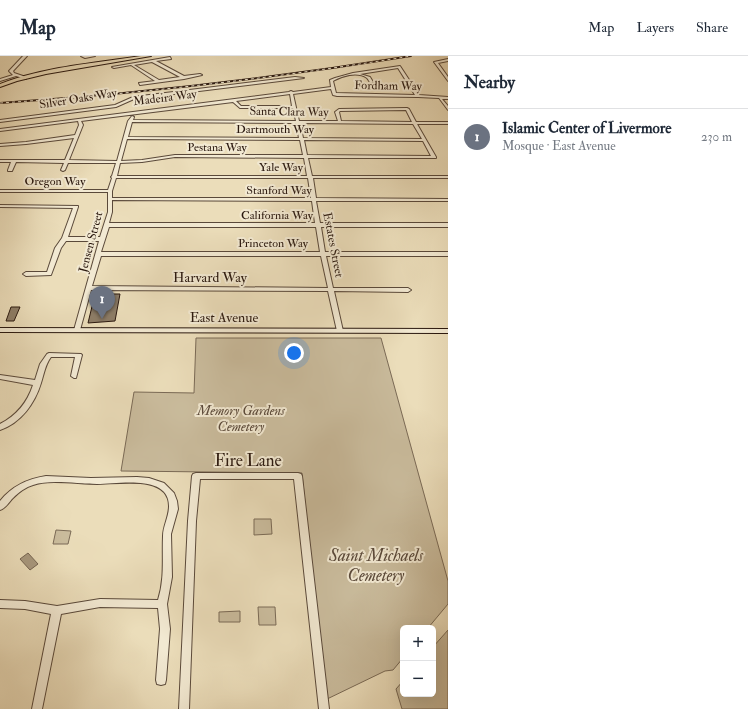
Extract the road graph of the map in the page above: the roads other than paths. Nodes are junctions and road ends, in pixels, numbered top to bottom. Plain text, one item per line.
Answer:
1 (25, 56) edge
2 (83, 56) edge
3 (93, 56) edge
4 (149, 56) edge
5 (136, 57) edge
6 (170, 58) dead end
7 (448, 60) edge
8 (153, 61) junction
9 (142, 63) junction
10 (132, 65) junction
11 (114, 68) dead end
12 (358, 74) junction
13 (200, 75) dead end
14 (17, 76) junction
15 (25, 78) junction
16 (184, 78) junction
17 (302, 78) dead end
18 (0, 80) edge
19 (448, 80) edge
20 (158, 81) junction
21 (371, 82) dead end
22 (140, 84) dead end
23 (241, 85) junction
24 (0, 86) edge
25 (246, 88) dead end
26 (332, 88) junction
27 (0, 89) edge
28 (250, 92) dead end
29 (290, 92) junction
30 (418, 96) junction
31 (256, 97) junction
32 (440, 98) junction
33 (448, 98) edge
34 (233, 100) junction
35 (295, 107) junction
36 (448, 109) edge
37 (133, 112) junction
38 (79, 120) junction
39 (0, 121) edge
40 (130, 121) junction
41 (298, 122) junction
42 (340, 123) junction
43 (415, 123) junction
44 (448, 123) edge
45 (0, 130) edge
46 (76, 136) junction
47 (125, 138) junction
48 (302, 139) junction
49 (424, 140) junction
50 (0, 145) edge
51 (305, 157) junction
52 (0, 161) edge
53 (14, 161) junction
54 (65, 161) junction
55 (118, 162) junction
56 (10, 170) dead end
57 (62, 170) dead end
58 (113, 177) junction
59 (310, 177) junction
60 (448, 177) edge
61 (0, 191) edge
62 (110, 191) junction
63 (110, 199) junction
64 (314, 200) junction
65 (448, 200) edge
66 (0, 206) edge
67 (106, 225) junction
68 (318, 225) junction
69 (448, 225) edge
70 (64, 239) junction
71 (102, 239) junction
72 (98, 254) junction
73 (323, 254) junction
74 (448, 254) edge
75 (26, 274) dead end
76 (89, 288) junction
77 (331, 289) junction
78 (408, 290) dead end
79 (0, 330) edge
80 (76, 330) junction
81 (340, 331) junction
82 (448, 331) edge
83 (74, 376) dead end
84 (0, 377) edge
85 (38, 383) junction
86 (0, 427) edge
87 (0, 507) edge
88 (0, 604) edge
89 (162, 604) junction
90 (57, 610) junction
91 (162, 680) dead end
92 (37, 709) edge
93 (184, 709) edge
94 (324, 709) edge

1 - 14 street
2 - 3 street
4 - 5 main road
5 - 9 street
5 - 15 main road
6 - 8 street
7 - 19 street
8 - 9 street
8 - 16 street
9 - 10 street
10 - 11 street
10 - 20 street
12 - 21 street
12 - 26 street
12 - 30 street
13 - 16 street
14 - 15 street
14 - 18 street
15 - 24 main road
15 - 27 main road
16 - 20 street
17 - 23 street, Silver Oaks Way
20 - 22 street
23 - 25 street
23 - 39 street, Silver Oaks Way
26 - 29 street, Madeira Way
26 - 30 street, Fordham Way
28 - 31 street
29 - 31 street, Madeira Way
29 - 35 street, Estates Street
30 - 32 street, Fordham Way
31 - 34 street, Madeira Way
32 - 33 street, Fordham Way
32 - 36 street
34 - 35 street
34 - 37 street, Madeira Way
35 - 41 street, Estates Street
37 - 38 street, Madeira Way
37 - 40 street, Jensen Street
38 - 45 street, Madeira Way
38 - 46 street
40 - 41 street, Santa Clara Way
40 - 47 street, Jensen Street
41 - 42 street, Santa Clara Way
41 - 48 street, Estates Street
42 - 43 street, Santa Clara Way
42 - 43 street
43 - 44 street, Santa Clara Way
43 - 49 street
46 - 50 street
46 - 54 street
47 - 48 street, Dartmouth Way
47 - 55 street, Jensen Street
48 - 49 street, Dartmouth Way
48 - 51 street, Estates Street
49 - 51 street, Pestana Way
51 - 55 street, Pestana Way
51 - 59 street, Estates Street
52 - 53 street, Pestana Way
53 - 54 street, Pestana Way
53 - 56 street
54 - 55 street, Pestana Way
54 - 57 street
55 - 58 street, Jensen Street
58 - 59 street, Yale Way
58 - 62 street, Jensen Street
59 - 60 street, Yale Way
59 - 64 street, Estates Street
61 - 62 street, Oregon Way
62 - 63 street, Jensen Street
63 - 64 street, Stanford Way
63 - 67 street, Jensen Street
64 - 65 street, Stanford Way
64 - 68 street, Estates Street
66 - 70 street
67 - 68 street, California Way
67 - 71 street, Jensen Street
68 - 69 street, California Way
68 - 73 street, Estates Street
70 - 71 street
70 - 75 street
71 - 72 street, Jensen Street
72 - 73 street, Princeton Way
72 - 76 street, Jensen Street
73 - 74 street, Princeton Way
73 - 77 street, Estates Street
76 - 77 street, Harvard Way
76 - 80 street, Jensen Street
77 - 78 street, Harvard Way
77 - 81 street, Estates Street
79 - 80 main road, East Avenue
80 - 81 main road, East Avenue
81 - 82 main road, East Avenue
83 - 85 street
84 - 85 street
85 - 86 street
87 - 89 street
88 - 90 street
89 - 90 street
89 - 91 street
90 - 92 street
93 - 94 street, Fire Lane

